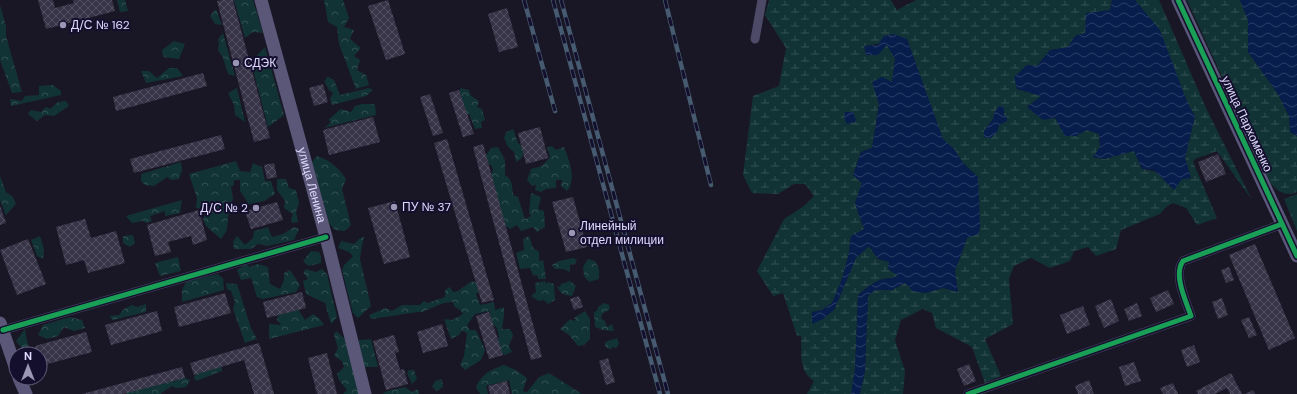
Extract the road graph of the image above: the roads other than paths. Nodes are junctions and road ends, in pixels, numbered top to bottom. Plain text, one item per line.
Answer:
1 (261, 0) edge
2 (762, 0) edge
3 (1178, 0) edge
4 (756, 39) dead end
5 (1282, 224) junction
6 (326, 237) junction
7 (1297, 256) edge
8 (1, 326) edge
9 (8, 346) edge
10 (365, 394) edge
11 (968, 394) edge

1 - 6 main road, улица Ленина
2 - 4 street
3 - 5 main road, улица Пархоменко
5 - 7 main road, улица Пархоменко
5 - 11 street
6 - 8 street
6 - 10 main road, улица Ленина
8 - 9 main road

